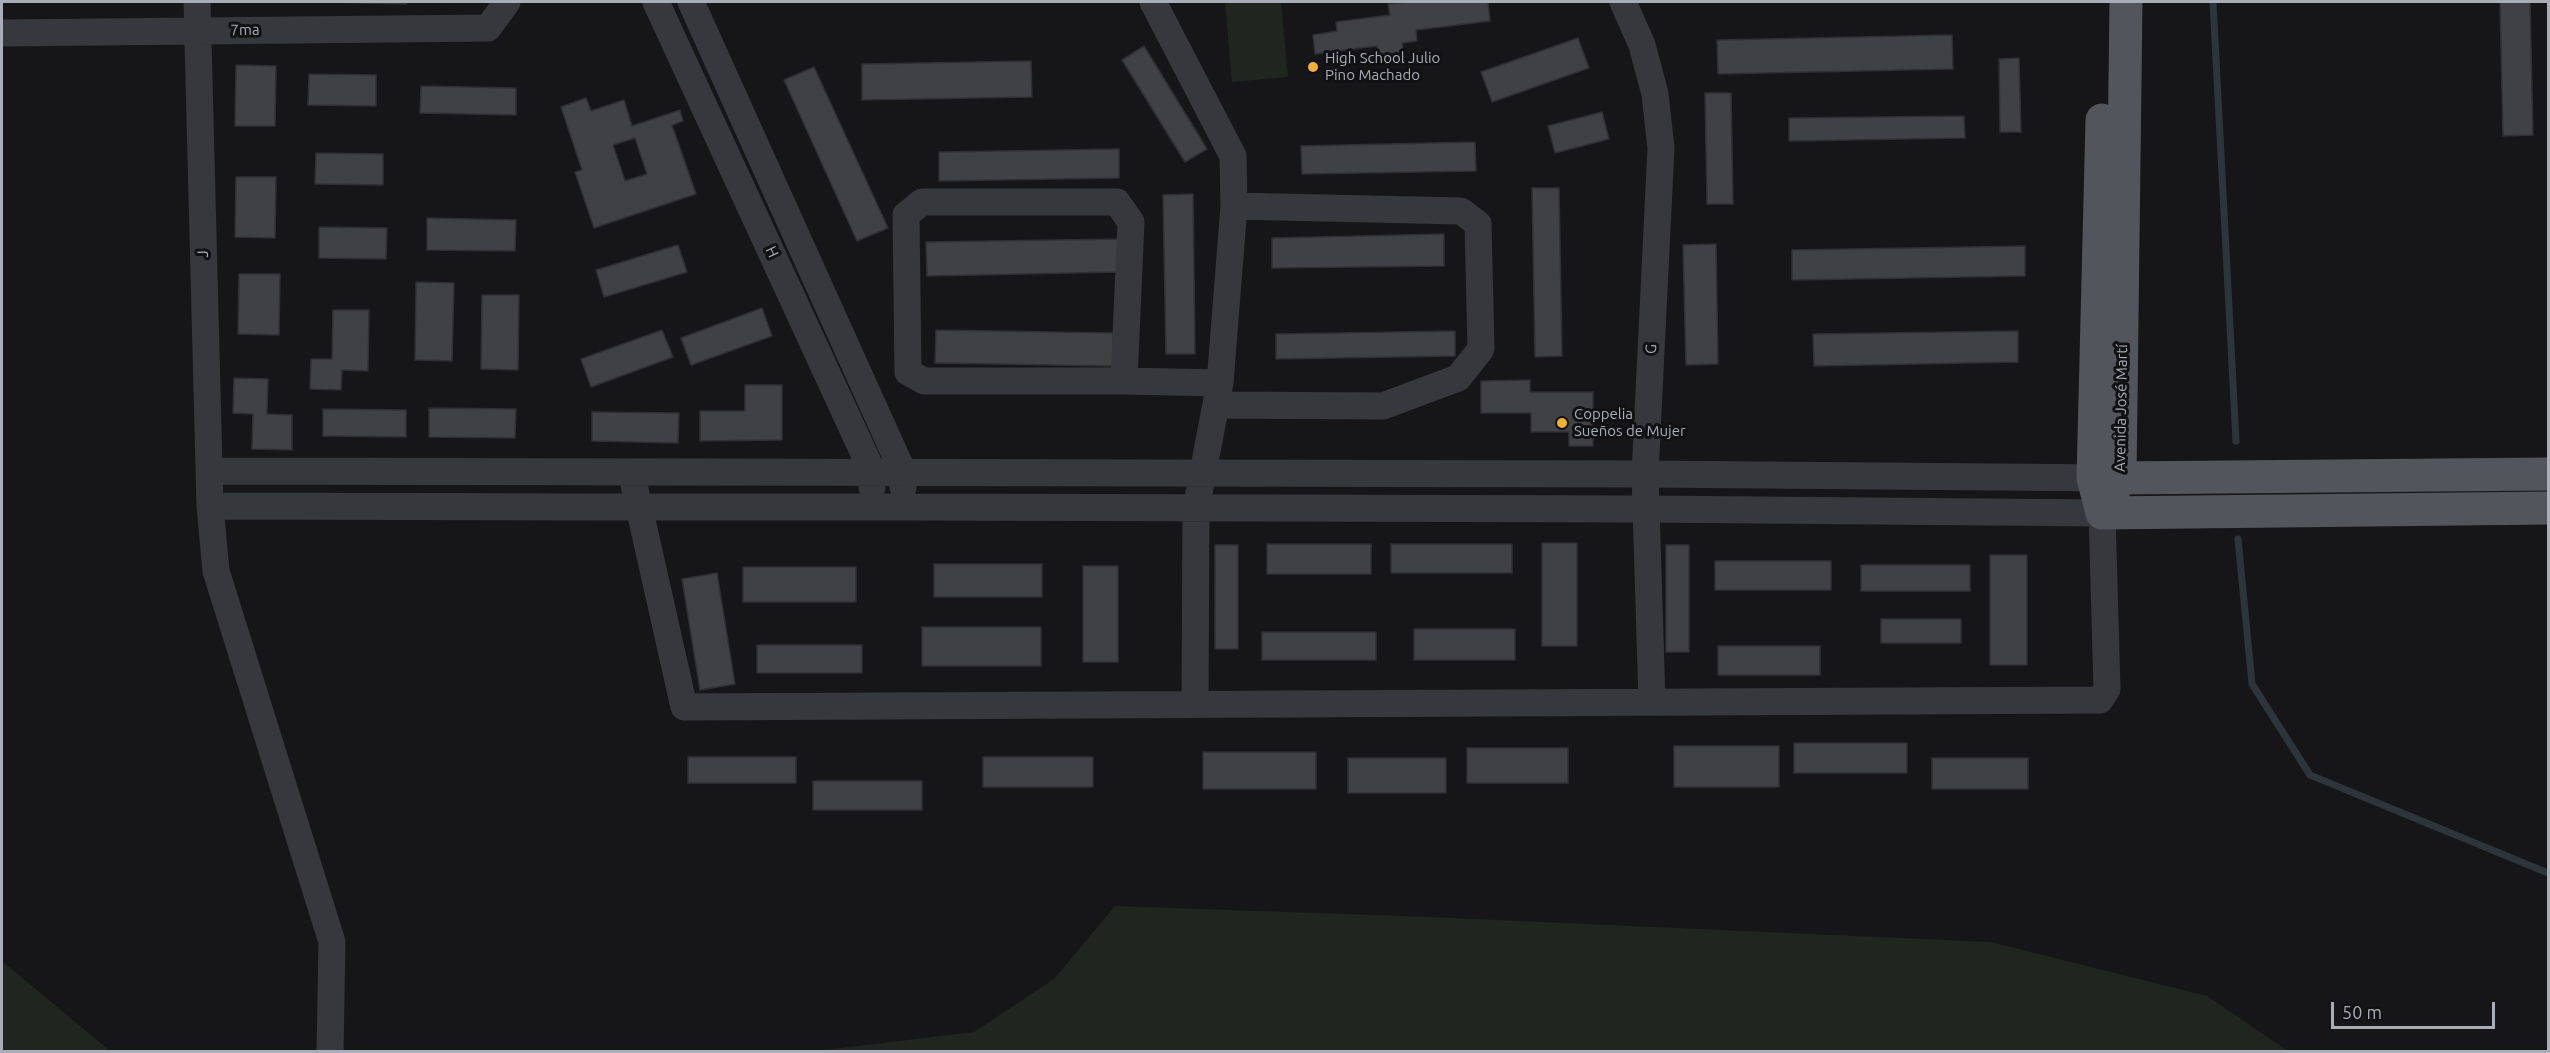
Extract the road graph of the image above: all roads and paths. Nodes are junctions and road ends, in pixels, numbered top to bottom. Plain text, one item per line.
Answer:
1 (197, 2) edge
2 (507, 2) edge
3 (656, 2) edge
4 (691, 2) edge
5 (1153, 2) edge
6 (1623, 2) edge
7 (2105, 2) edge
8 (2126, 2) edge
9 (197, 30) junction
10 (2, 33) edge
11 (1234, 206) junction
12 (1124, 381) junction
13 (1218, 394) junction
14 (209, 471) junction
15 (872, 471) junction
16 (631, 472) junction
17 (903, 472) junction
18 (1203, 472) junction
19 (1645, 474) junction
20 (2548, 474) edge
21 (2106, 478) junction
22 (210, 506) junction
23 (639, 507) junction
24 (872, 507) junction
25 (903, 507) junction
26 (2548, 508) edge
27 (1196, 509) junction
28 (1646, 509) junction
29 (2102, 513) junction
30 (1652, 702) junction
31 (1195, 704) junction
32 (330, 1052) edge

1 - 9 street, J
2 - 9 street, 7ma
3 - 15 street, H
4 - 17 street, H
5 - 11 street
6 - 19 street, G
7 - 21 main road, Avenida José Martí
8 - 21 main road, Avenida José Martí
9 - 10 street, 7ma
9 - 14 street, J
11 - 13 street
11 - 13 street
12 - 12 street
12 - 13 street
13 - 18 street
14 - 16 street
14 - 22 street, J
15 - 16 street
15 - 17 street
15 - 24 street, H
16 - 23 street
17 - 18 street
17 - 25 street, H
18 - 19 street
18 - 27 street
19 - 21 street
19 - 28 street, G
20 - 21 main road
21 - 29 main road, Avenida José Martí
22 - 23 street
22 - 32 street, J
23 - 24 street
23 - 31 street
24 - 25 street
25 - 27 street
26 - 29 main road
27 - 28 street
27 - 31 street
28 - 29 street
28 - 30 street, G
29 - 30 street
30 - 31 street

